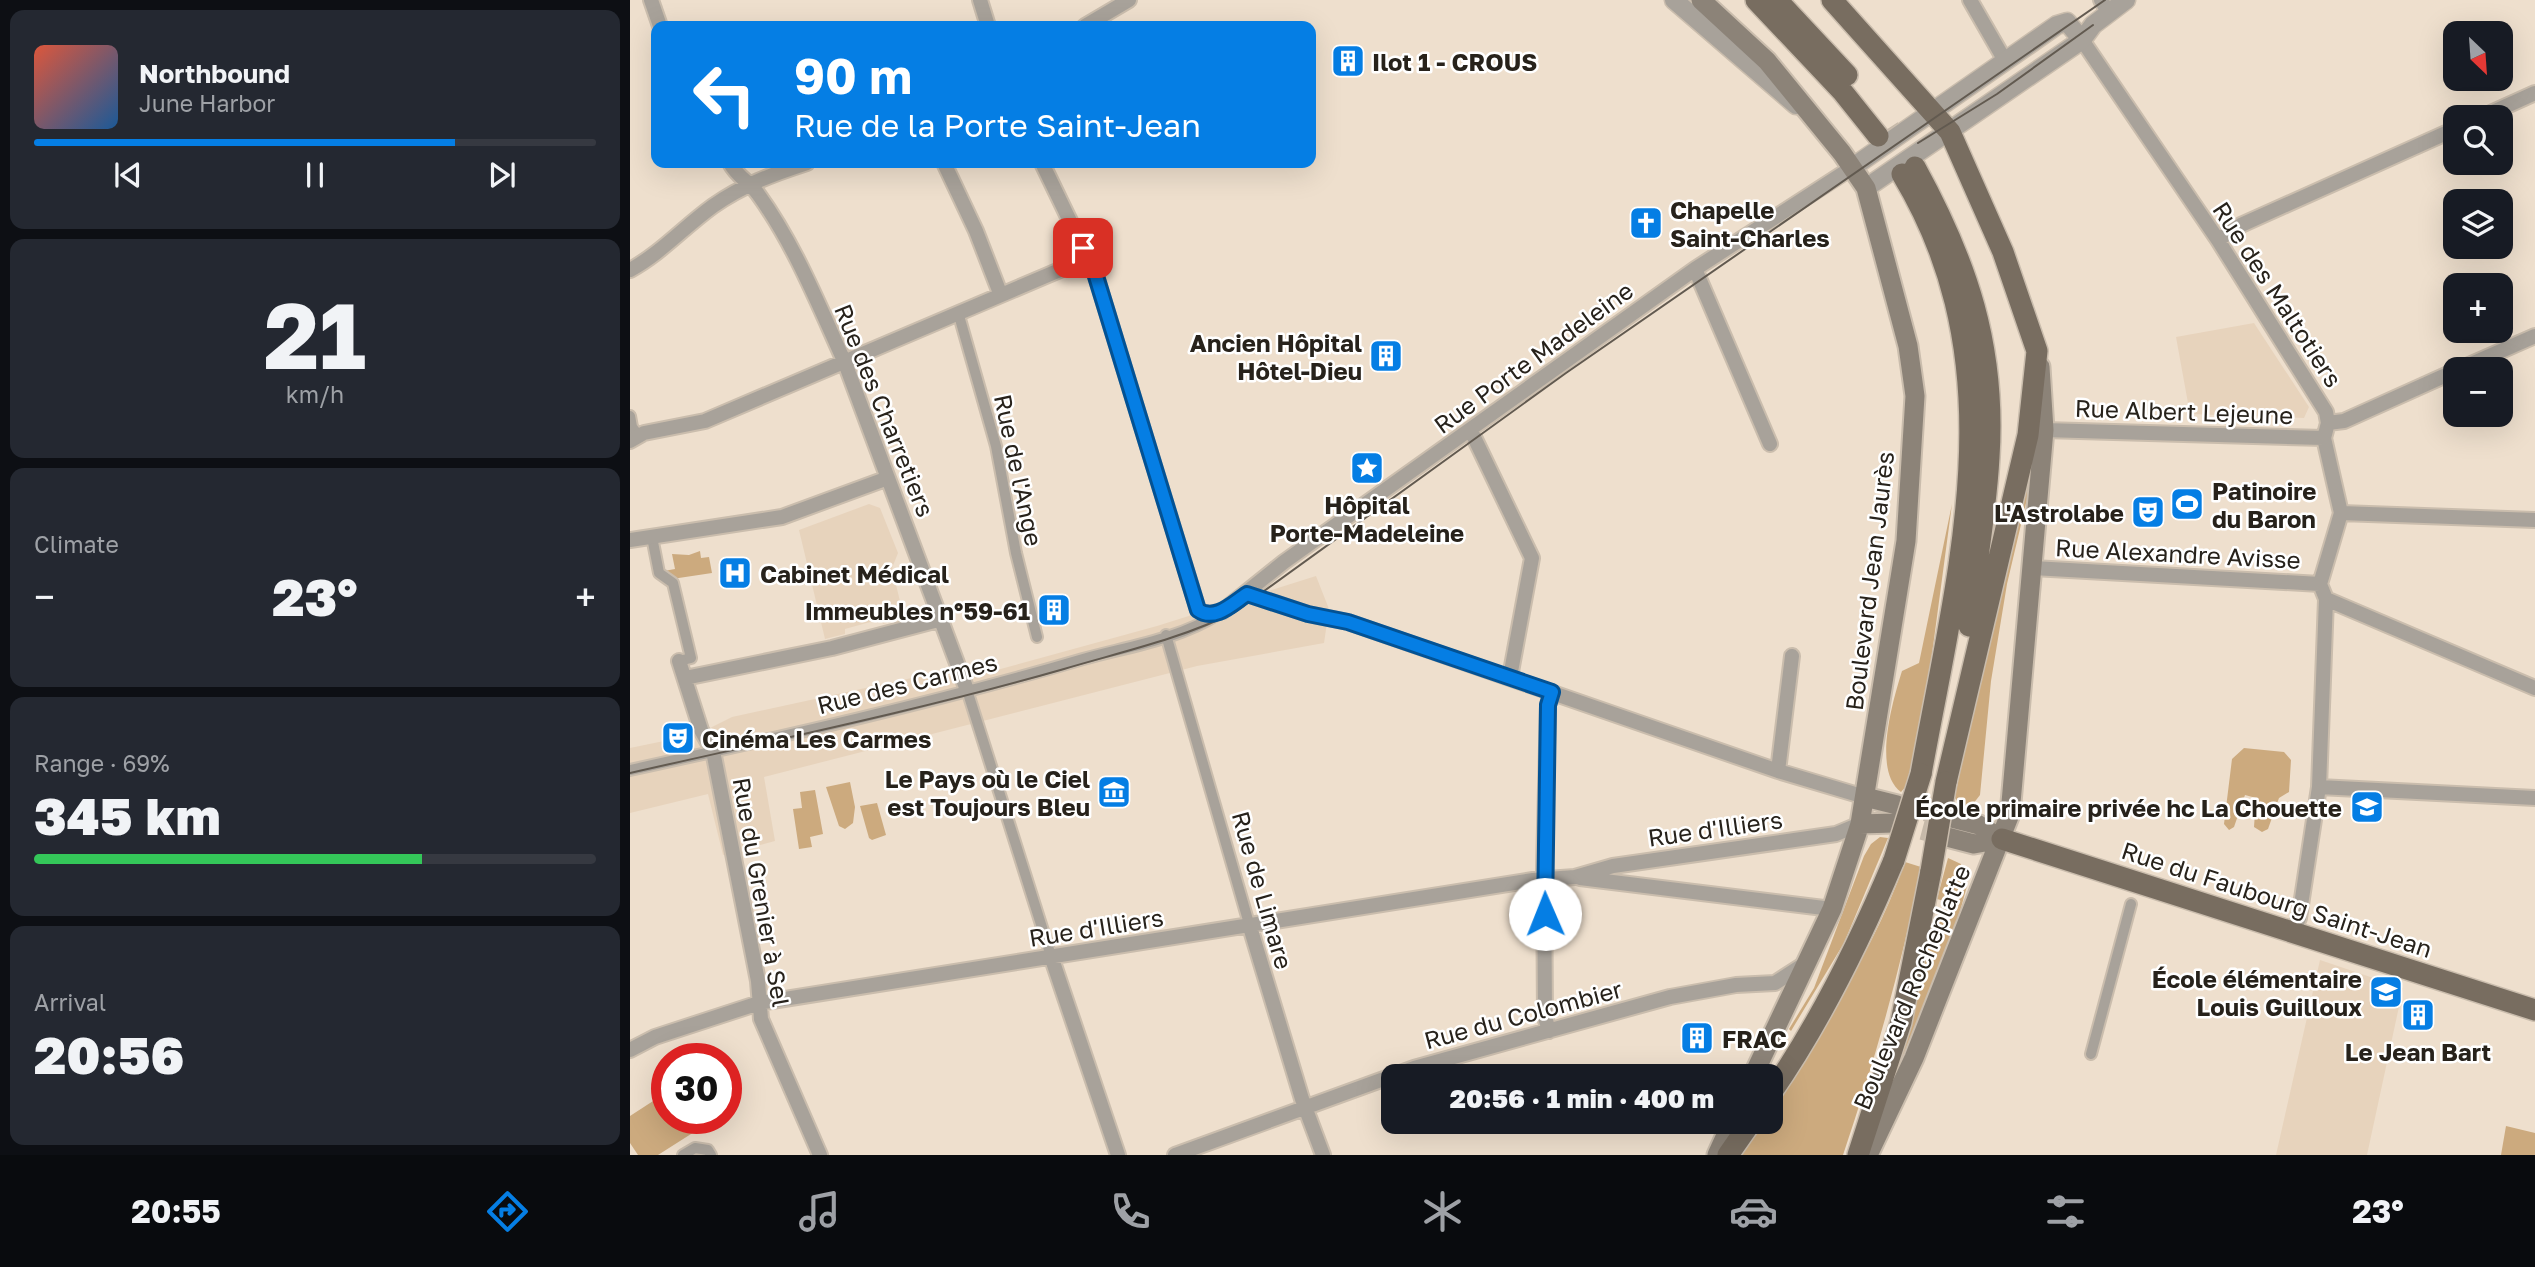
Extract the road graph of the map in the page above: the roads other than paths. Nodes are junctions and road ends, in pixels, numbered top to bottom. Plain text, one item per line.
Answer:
1 (651, 0) edge
2 (980, 0) edge
3 (1129, 0) edge
4 (1674, 0) edge
5 (1701, 0) edge
6 (1743, 0) edge
7 (1756, 0) edge
8 (1777, 0) edge
9 (1823, 0) edge
10 (1832, 0) edge
11 (1970, 0) edge
12 (2126, 0) edge
13 (2105, 7) edge
14 (658, 21) edge
15 (986, 21) edge
16 (1093, 21) edge
17 (1781, 26) junction
18 (1857, 30) junction
19 (2082, 40) junction
20 (2004, 59) junction
21 (2535, 93) edge
22 (2508, 105) edge
23 (1931, 110) junction
24 (1811, 118) junction
25 (1950, 132) junction
26 (2443, 134) edge
27 (1853, 167) junction
28 (733, 168) edge
29 (793, 168) edge
30 (946, 168) edge
31 (1044, 168) edge
32 (747, 184) junction
33 (1866, 188) junction
34 (2218, 240) junction
35 (1088, 258) junction
36 (1695, 269) junction
37 (630, 270) edge
38 (1000, 293) junction
39 (958, 313) junction
40 (2535, 336) edge
41 (2037, 351) junction
42 (2487, 357) edge
43 (845, 363) junction
44 (2443, 376) edge
45 (630, 416) edge
46 (2328, 423) junction
47 (1471, 430) junction
48 (2044, 430) junction
49 (635, 438) edge
50 (2324, 438) junction
51 (1770, 444) dead end
52 (888, 478) junction
53 (2341, 513) junction
54 (2535, 520) edge
55 (652, 537) junction
56 (630, 540) edge
57 (2032, 568) junction
58 (2320, 584) junction
59 (1247, 594) junction
60 (2326, 599) junction
61 (1223, 611) junction
62 (942, 619) junction
63 (1166, 635) junction
64 (1037, 637) dead end
65 (1792, 656) dead end
66 (679, 661) joint
67 (1510, 677) junction
68 (685, 678) junction
69 (2535, 688) edge
70 (967, 690) junction
71 (1552, 692) junction
72 (1961, 708) junction
73 (713, 751) junction
74 (630, 770) edge
75 (1778, 771) junction
76 (2319, 788) junction
77 (1865, 797) junction
78 (2535, 798) edge
79 (1860, 824) junction
80 (1950, 828) tunnel mouth
81 (2002, 839) junction
82 (1576, 877) junction
83 (1544, 879) junction
84 (2132, 901) dead end
85 (1832, 909) junction
86 (1250, 927) junction
87 (2293, 933) junction
88 (1051, 956) junction
89 (1807, 962) junction
90 (759, 1003) junction
91 (2535, 1010) edge
92 (1549, 1031) junction
93 (630, 1050) edge
94 (2091, 1054) dead end
95 (1760, 1064) edge
96 (1783, 1076) edge
97 (1304, 1107) junction
98 (1727, 1134) edge
99 (1743, 1134) edge
100 (683, 1155) edge
101 (711, 1155) edge
102 (820, 1155) edge
103 (1118, 1155) edge
104 (1175, 1155) edge
105 (1323, 1155) edge
106 (1717, 1155) edge
107 (1728, 1155) edge
108 (1858, 1155) edge
109 (1868, 1155) edge

1 - 14 street
2 - 15 street
3 - 16 street
4 - 24 street, Boulevard Jean Jaurès
5 - 24 main road, Boulevard Jean Jaurès
6 - 17 main road
7 - 17 main road
8 - 17 main road
9 - 18 main road
10 - 18 main road
11 - 20 street
12 - 13 street
13 - 19 street
18 - 23 main road
19 - 20 street
19 - 25 street
19 - 34 street, Rue des Maltotiers
20 - 23 street
21 - 22 street
23 - 25 main road
23 - 27 street
24 - 27 main road, Boulevard Jean Jaurès
25 - 33 street
25 - 41 main road
26 - 34 street
27 - 33 main road, Boulevard Jean Jaurès
27 - 36 street, Rue Porte Madeleine
28 - 32 street, Rue des Charretiers
29 - 32 street
30 - 38 street
31 - 35 street
32 - 37 street
32 - 43 street, Rue des Charretiers
33 - 77 main road, Boulevard Jean Jaurès
34 - 46 street, Rue des Maltotiers
35 - 38 street
35 - 61 street
36 - 47 street, Rue Porte Madeleine
36 - 51 street
38 - 39 street
39 - 43 street
39 - 64 street, Rue de l'Ange
40 - 42 street
41 - 48 main road
41 - 72 main road
43 - 49 street
43 - 52 street, Rue des Charretiers
44 - 46 street
45 - 49 street
46 - 50 street, Rue des Maltotiers
47 - 59 street, Rue Porte Madeleine
47 - 67 street
48 - 50 street, Rue Albert Lejeune
48 - 57 main road
50 - 53 street, Rue des Maltotiers
52 - 55 street
52 - 62 street, Rue des Charretiers
53 - 54 street
53 - 58 street, Rue des Maltotiers
55 - 56 street
55 - 66 street
57 - 58 street, Rue Alexandre Avisse
57 - 81 main road
58 - 60 street
59 - 61 street, Rue Porte Madeleine
59 - 67 street
60 - 69 street
60 - 76 street
61 - 63 street, Rue des Carmes
62 - 68 street
62 - 70 street, Rue des Charretiers
63 - 70 street, Rue des Carmes
63 - 86 street, Rue de Limare
65 - 75 street
66 - 68 street, Rue du Grenier à Sel
67 - 71 street
68 - 73 street, Rue du Grenier à Sel
70 - 73 street, Rue des Carmes
70 - 88 street
71 - 75 street
71 - 83 street
72 - 96 main road, bridge
72 - 108 main road, Boulevard Rocheplatte, bridge
73 - 74 street, Rue des Carmes
73 - 90 street, Rue du Grenier à Sel
75 - 77 street
76 - 78 street
76 - 87 street
77 - 79 main road, Boulevard Jean Jaurès
77 - 79 main road
79 - 82 street, Rue d'Illiers
79 - 85 main road
80 - 81 main road, Rue du Faubourg Saint-Jean
81 - 87 main road, Rue du Faubourg Saint-Jean
81 - 109 main road, Boulevard Rocheplatte
82 - 83 street, Rue d'Illiers
82 - 85 street, Rue d'Illiers
83 - 86 street, Rue d'Illiers
83 - 92 street
84 - 94 street
85 - 89 main road
86 - 88 street, Rue d'Illiers
86 - 97 street, Rue de Limare
87 - 91 main road, Rue du Faubourg Saint-Jean
88 - 90 street, Rue d'Illiers
88 - 103 street
89 - 92 street, Rue du Colombier
89 - 95 main road
90 - 93 street, Rue d'Illiers
90 - 102 street, Rue du Grenier à Sel
92 - 97 street, Rue du Colombier
97 - 104 street, Rue du Colombier
97 - 105 street, Rue de Limare
98 - 106 main road
99 - 107 main road
100 - 101 street

